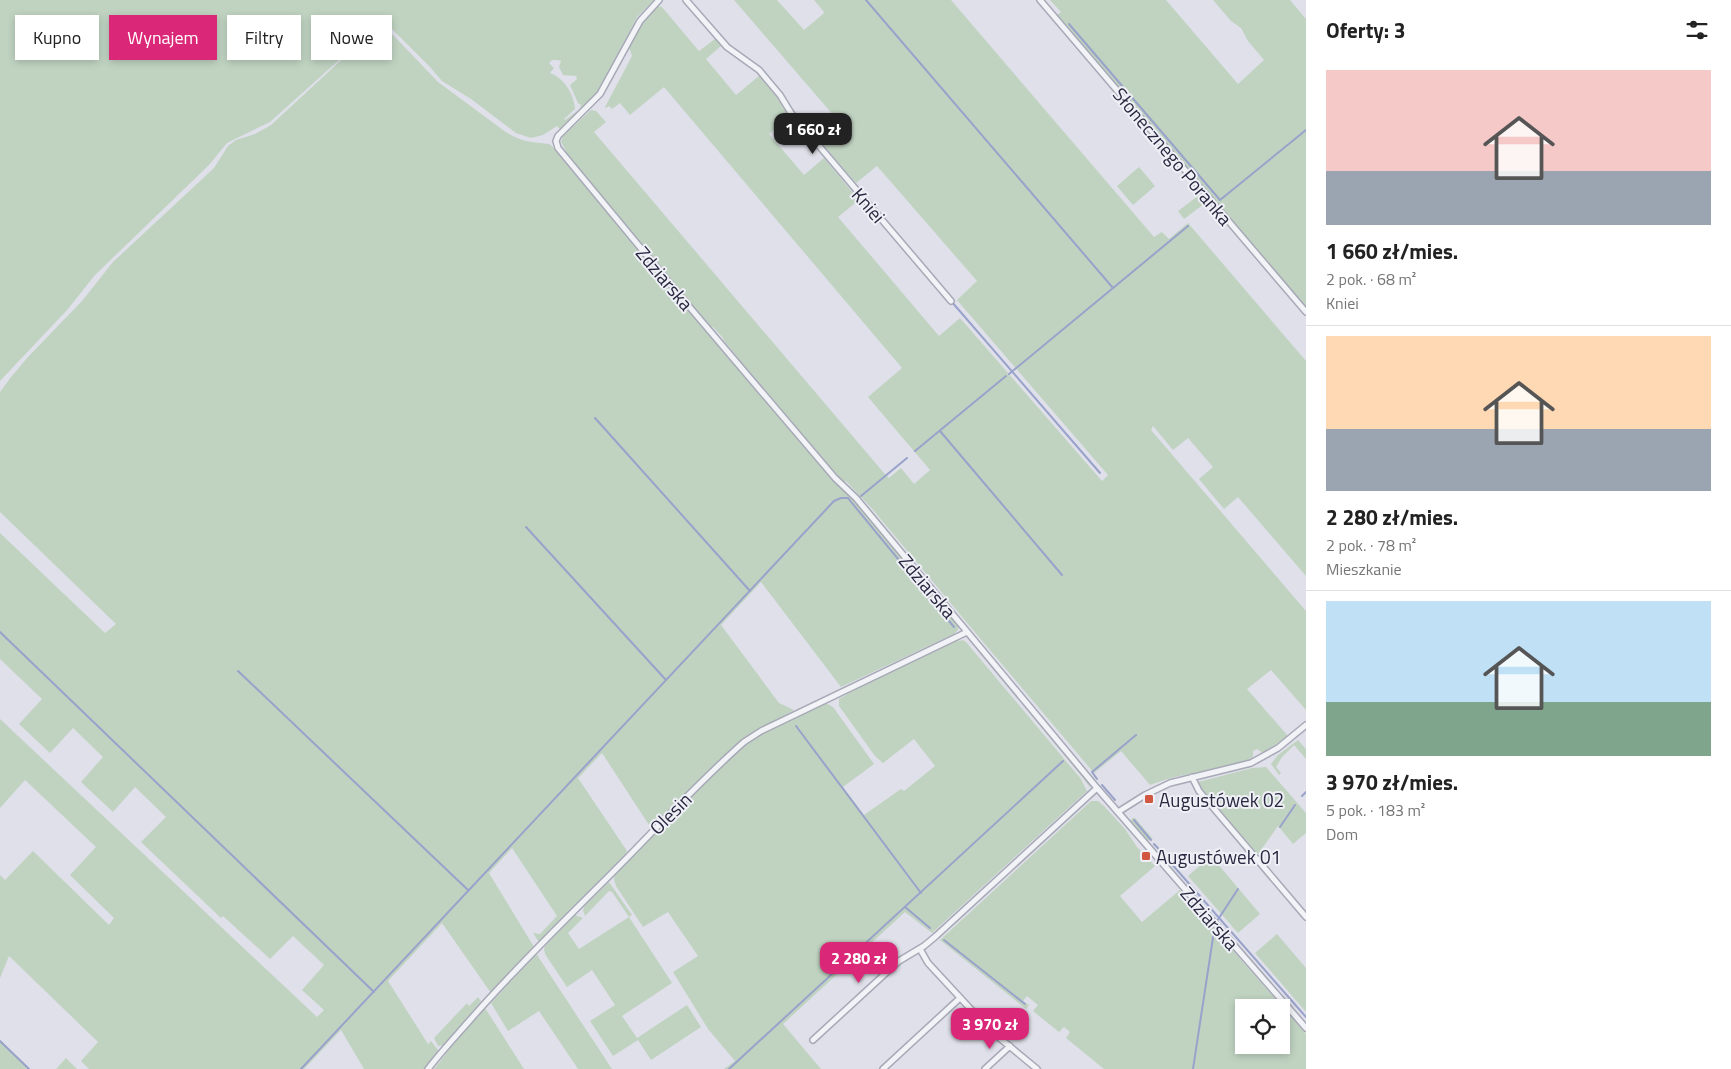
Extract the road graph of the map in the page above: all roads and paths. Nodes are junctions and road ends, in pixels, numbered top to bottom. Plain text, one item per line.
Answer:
1 (659, 0) edge
2 (686, 0) edge
3 (1040, 0) edge
4 (951, 301) dead end
5 (1306, 312) edge
6 (967, 632) junction
7 (1306, 725) edge
8 (1192, 777) junction
9 (1097, 788) junction
10 (1118, 812) junction
11 (1306, 917) edge
12 (920, 949) junction
13 (960, 998) junction
14 (1306, 1028) edge
15 (813, 1040) dead end
16 (1010, 1046) junction
17 (428, 1069) edge
18 (883, 1069) edge
19 (985, 1069) edge
20 (1037, 1069) edge

1 - 6 street, Zdziarska
2 - 4 street, Kniei
3 - 5 street, Słonecznego Poranka
6 - 9 street, Zdziarska
6 - 17 street, Olesin
7 - 8 street
8 - 10 street
8 - 11 street
9 - 10 street, Zdziarska
9 - 12 street
10 - 14 street, Zdziarska
12 - 13 street
12 - 15 street
13 - 16 street
13 - 18 street
16 - 19 street
16 - 20 street

